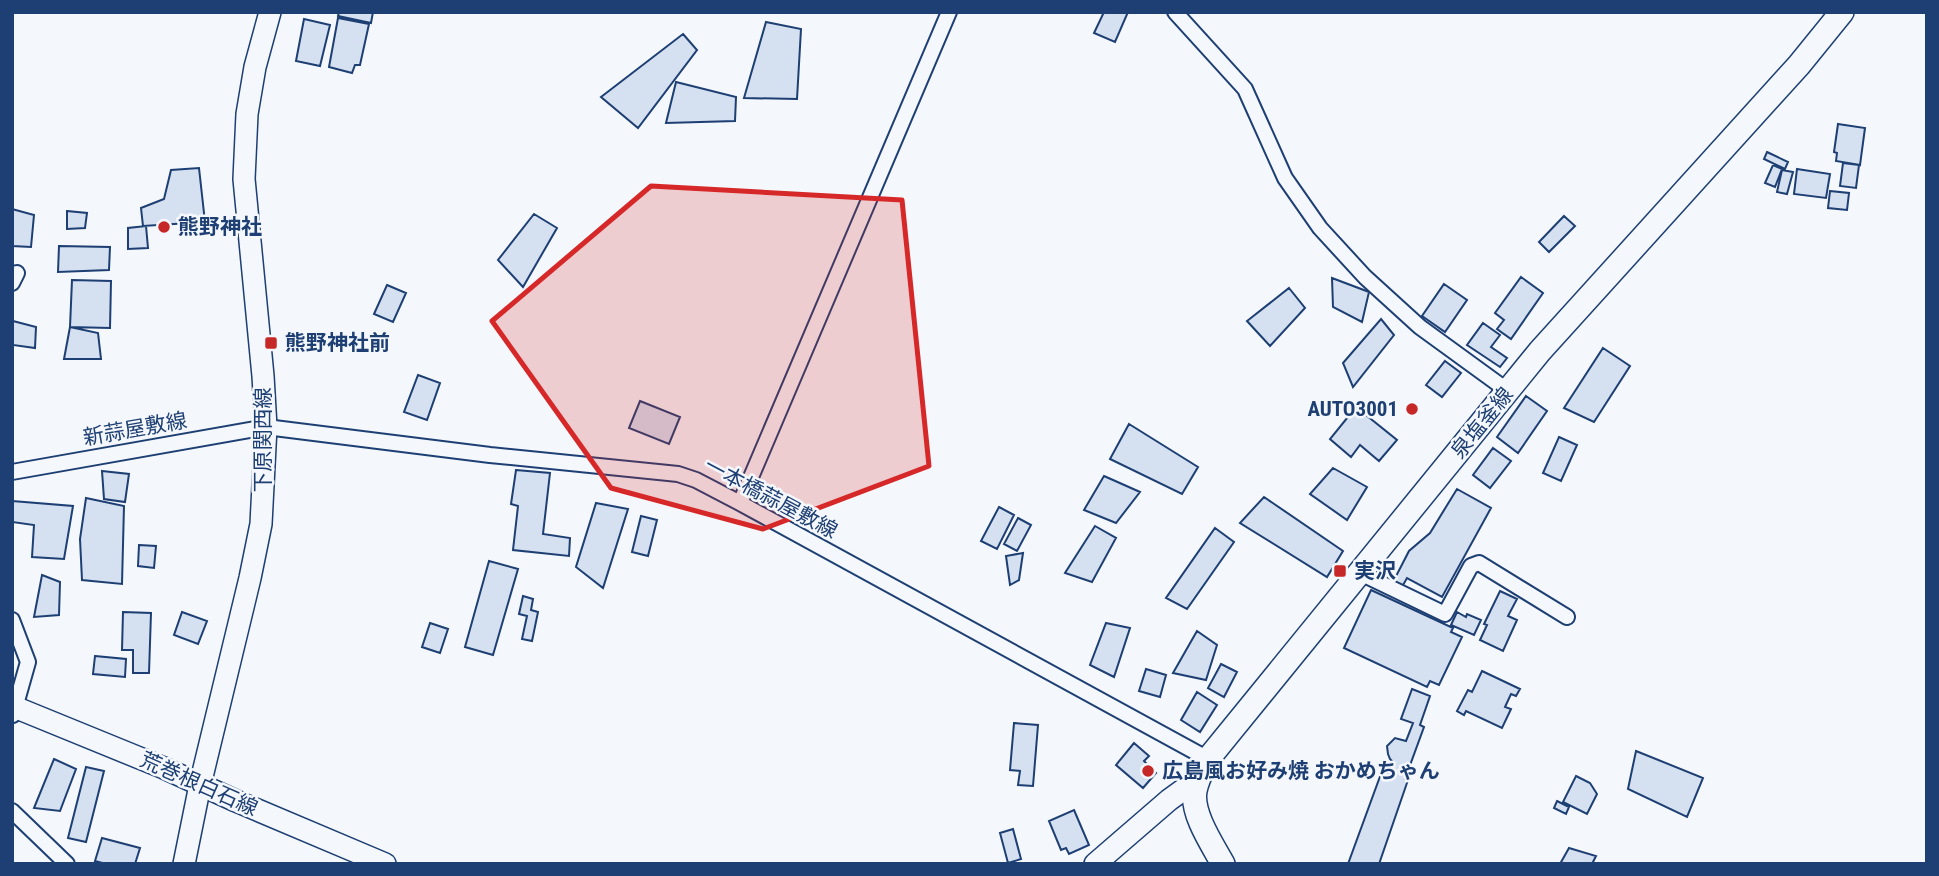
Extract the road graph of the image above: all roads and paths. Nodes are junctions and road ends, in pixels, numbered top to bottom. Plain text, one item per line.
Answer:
1 (270, 12) edge
2 (949, 12) edge
3 (1175, 12) edge
4 (1842, 12) edge
5 (1507, 391) junction
6 (266, 427) junction
7 (12, 472) edge
8 (740, 503) junction
9 (1360, 573) junction
10 (1567, 617) dead end
11 (12, 620) edge
12 (14, 710) edge
13 (1203, 769) junction
14 (200, 785) junction
15 (12, 811) edge
16 (67, 864) edge
17 (184, 864) edge
18 (385, 864) edge
19 (1095, 864) edge
20 (1223, 864) edge

1 - 6 street, 下原関西線
2 - 8 street
3 - 5 street
4 - 5 main road, 泉塩釜線
5 - 9 main road, 泉塩釜線
6 - 7 street, 新蒜屋敷線
6 - 8 street, 一本橋蒜屋敷線
6 - 14 street, 下原関西線
8 - 13 street, 一本橋蒜屋敷線
9 - 10 street
9 - 13 main road, 泉塩釜線
11 - 12 street
12 - 14 street, 荒巻根白石線
13 - 19 street
13 - 20 main road
14 - 17 street, 下原関西線
14 - 18 street, 荒巻根白石線
15 - 16 street

